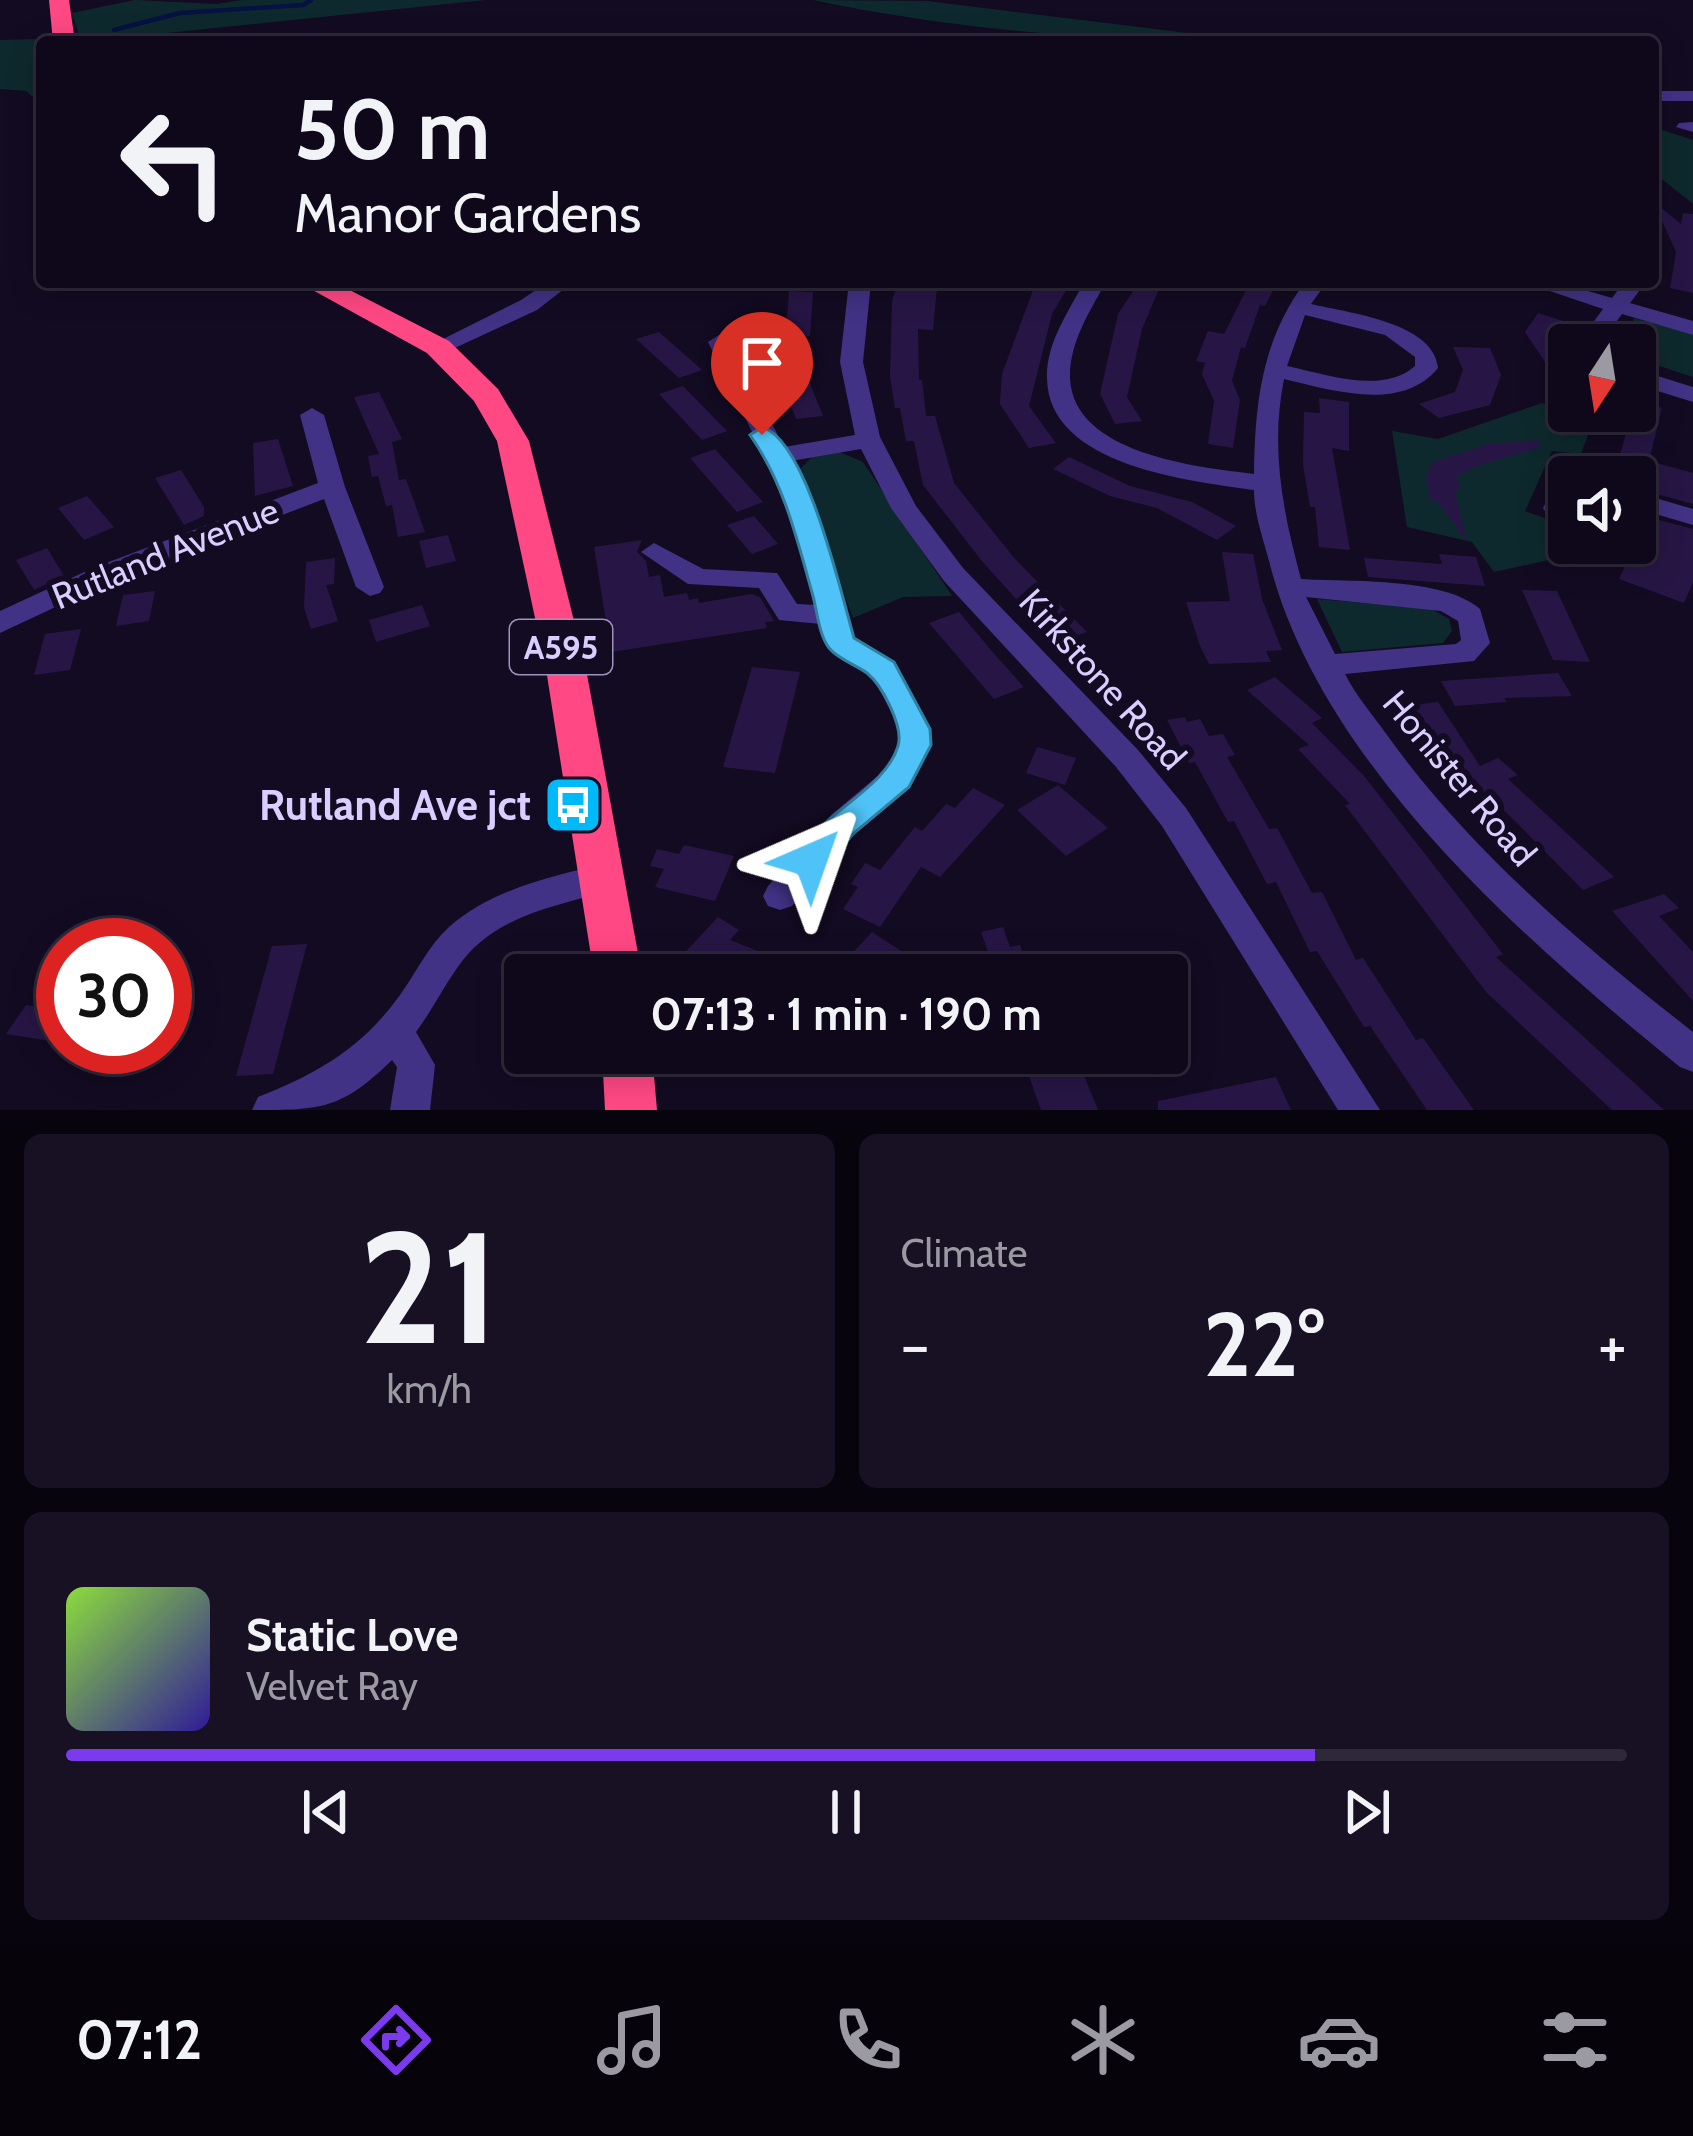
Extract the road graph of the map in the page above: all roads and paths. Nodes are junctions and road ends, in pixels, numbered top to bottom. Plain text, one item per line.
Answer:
1 (59, 0) edge
2 (63, 36) edge
3 (1659, 96) edge
4 (1693, 96) edge
5 (324, 288) edge
6 (553, 288) edge
7 (860, 288) edge
8 (1092, 288) edge
9 (1312, 288) edge
10 (1555, 288) edge
11 (1631, 288) edge
12 (1618, 306) junction
13 (1297, 308) junction
14 (1603, 324) edge
15 (1693, 328) edge
16 (719, 342) dead end
17 (438, 347) junction
18 (1273, 370) junction
19 (1656, 383) edge
20 (1693, 395) edge
21 (312, 415) dead end
22 (868, 440) junction
23 (778, 456) junction
24 (1261, 483) junction
25 (332, 487) junction
26 (1656, 506) edge
27 (1693, 517) edge
28 (654, 552) dead end
29 (370, 587) dead end
30 (1291, 587) junction
31 (833, 615) junction
32 (0, 623) edge
33 (1326, 665) junction
34 (604, 878) junction
35 (779, 896) dead end
36 (615, 954) edge
37 (396, 1033) junction
38 (1693, 1055) edge
39 (628, 1074) edge
40 (272, 1110) edge
41 (410, 1110) edge
42 (631, 1110) edge
43 (1360, 1110) edge

1 - 2 highway
3 - 4 street
5 - 17 highway, A595
6 - 17 street
7 - 22 street, Kirkstone Road
8 - 24 street
9 - 13 street, Honister Road
10 - 12 street
11 - 12 street
12 - 14 street
12 - 15 street
13 - 18 street, Honister Road
13 - 18 street
16 - 23 street
17 - 34 highway, A595
18 - 24 street, Honister Road
19 - 20 street
21 - 25 street
22 - 23 street
22 - 43 street, Kirkstone Road
23 - 31 street
24 - 30 street, Honister Road
25 - 29 street
25 - 32 street, Rutland Avenue
26 - 27 street
28 - 31 street
30 - 33 street, Honister Road
30 - 33 street
31 - 35 street
33 - 38 street, Honister Road
34 - 36 highway, A595
34 - 37 street
37 - 40 street
37 - 41 street
39 - 42 highway

